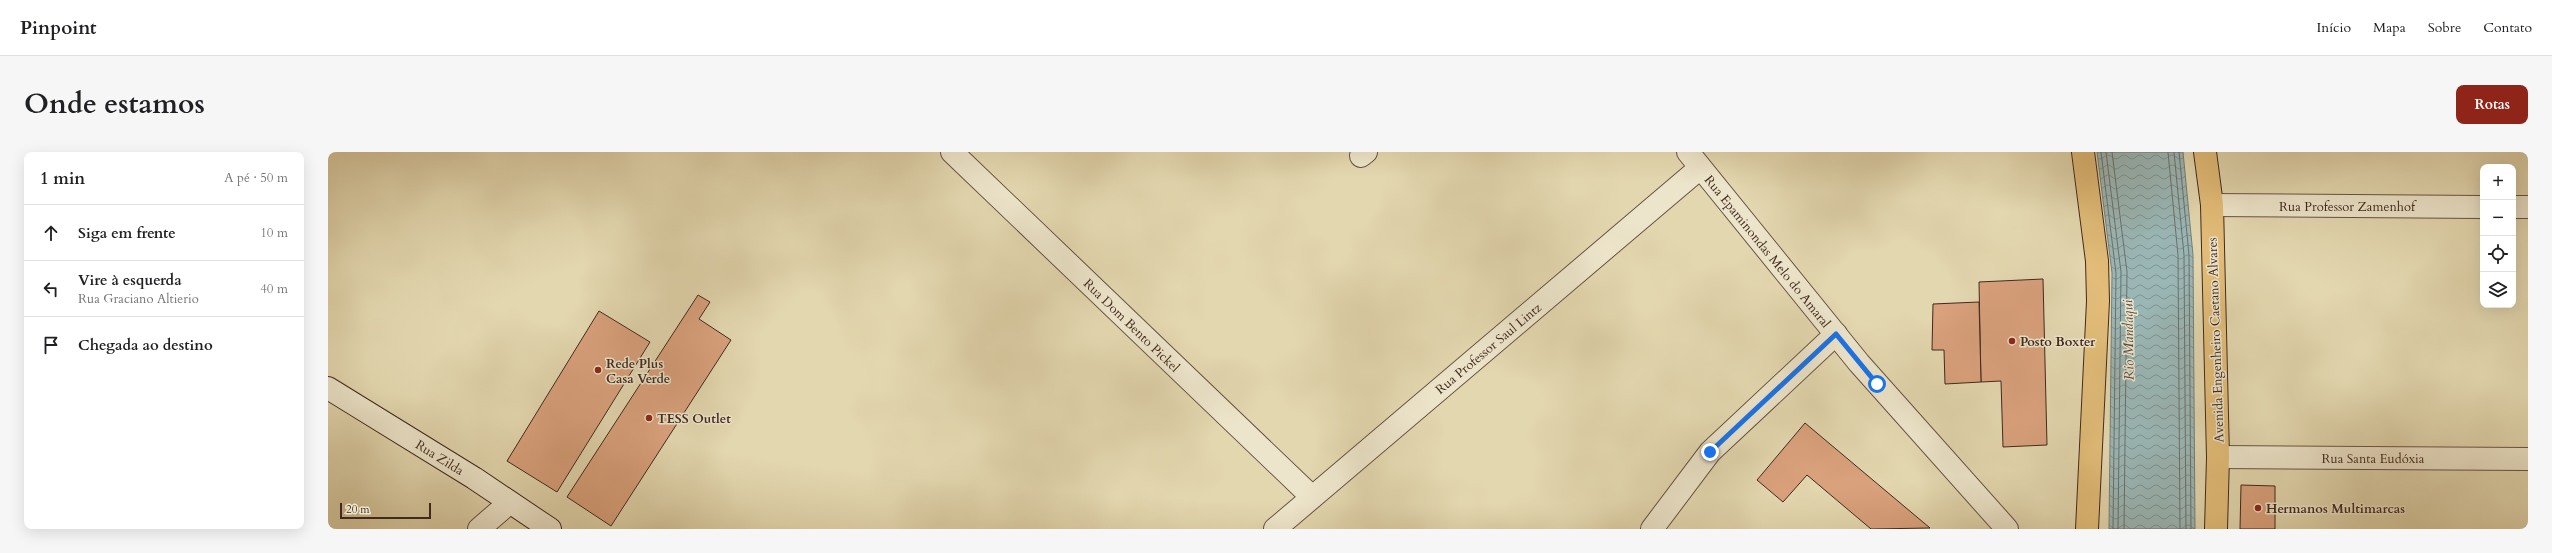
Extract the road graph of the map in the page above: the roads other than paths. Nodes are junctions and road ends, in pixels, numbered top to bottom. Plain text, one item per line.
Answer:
1 (952, 152) edge
2 (2082, 152) edge
3 (2205, 152) edge
4 (1694, 160) edge
5 (2212, 205) junction
6 (2480, 207) edge
7 (2516, 207) edge
8 (2528, 207) edge
9 (1836, 334) junction
10 (328, 388) edge
11 (2218, 457) junction
12 (2528, 459) edge
13 (1312, 498) junction
14 (509, 503) junction
15 (479, 529) edge
16 (550, 529) edge
17 (1275, 529) edge
18 (1652, 529) edge
19 (2007, 529) edge
20 (2087, 529) edge
21 (2216, 529) edge

1 - 13 street, Rua Dom Bento Pickel
2 - 20 main road
3 - 5 main road, Avenida Engenheiro Caetano Alvares
4 - 9 street, Rua Epaminondas Melo do Amaral
4 - 13 street, Rua Professor Saul Lintz
5 - 6 street, Rua Professor Zamenhof
5 - 11 main road, Avenida Engenheiro Caetano Alvares
7 - 8 street
9 - 18 street
9 - 19 street, Rua Epaminondas Melo do Amaral
10 - 14 street, Rua Zilda
11 - 12 street, Rua Santa Eudóxia
11 - 21 main road, Avenida Engenheiro Caetano Alvares
13 - 17 street, Rua Professor Saul Lintz
14 - 15 street
14 - 16 street, Rua Zilda

